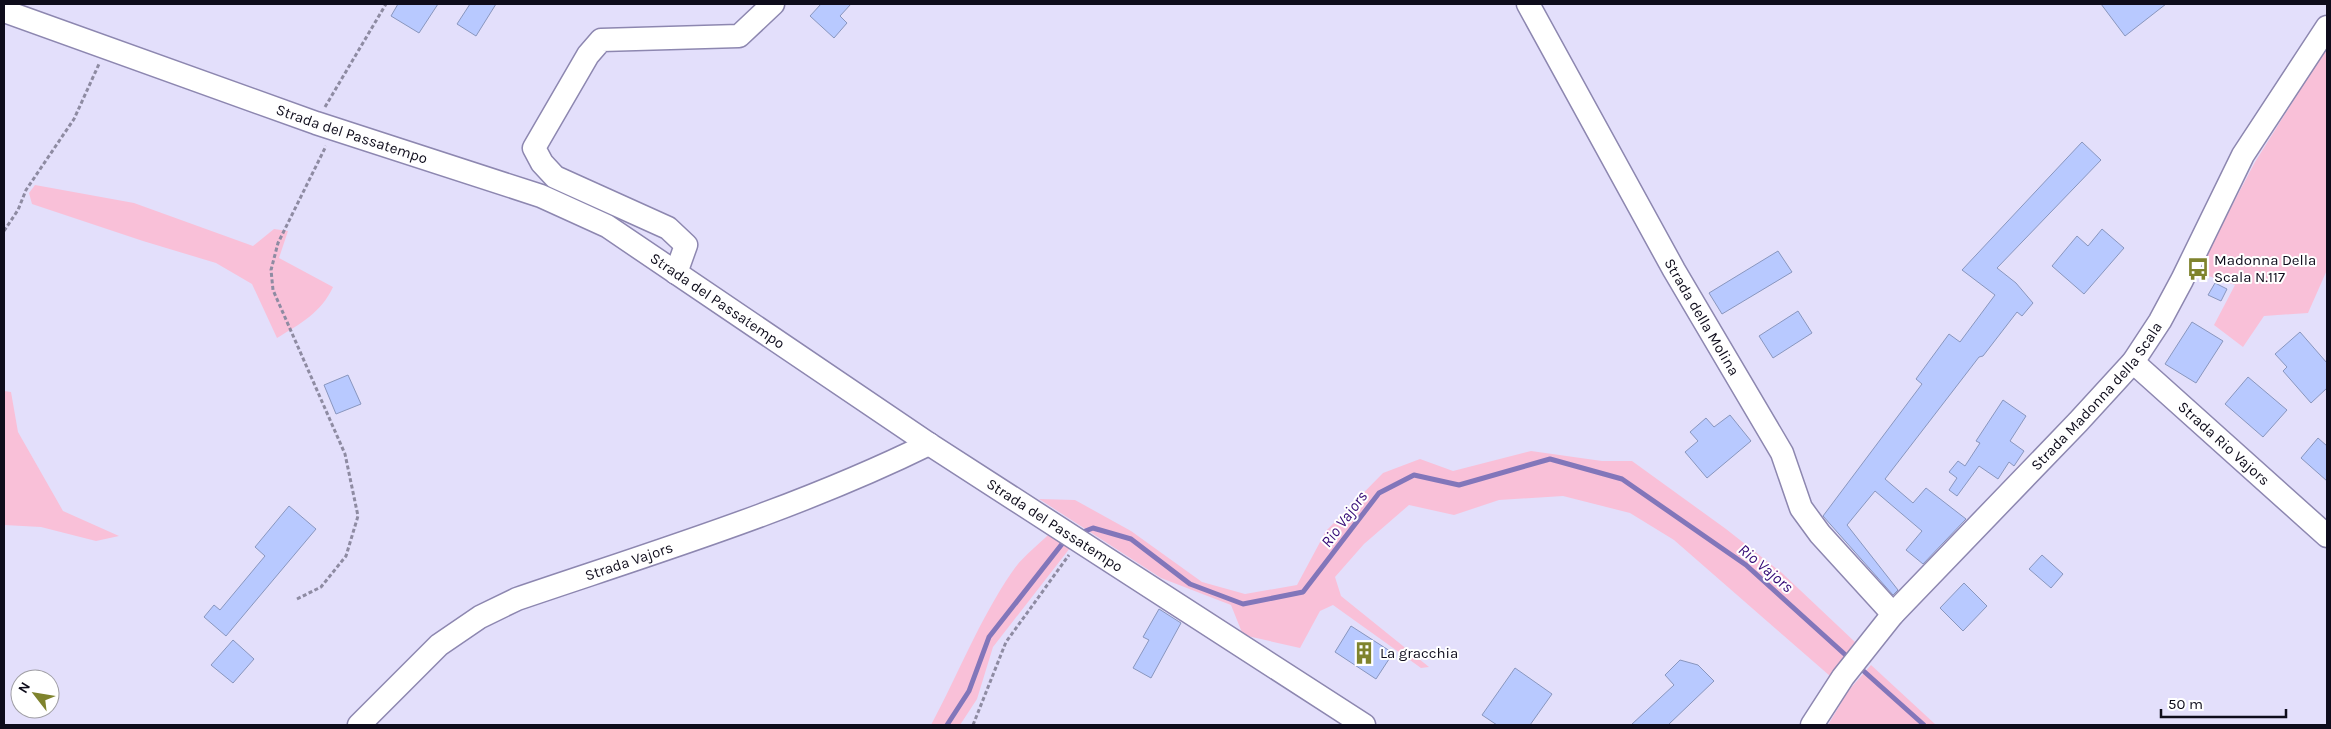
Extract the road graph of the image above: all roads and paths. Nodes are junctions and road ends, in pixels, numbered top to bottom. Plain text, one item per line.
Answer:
1 (386, 4) edge
2 (773, 4) edge
3 (1528, 4) edge
4 (4, 11) edge
5 (2327, 27) edge
6 (106, 47) junction
7 (325, 126) junction
8 (4, 231) edge
9 (676, 273) junction
10 (2133, 362) junction
11 (929, 444) junction
12 (2323, 529) edge
13 (1072, 537) junction
14 (297, 600) dead end
15 (1893, 614) junction
16 (359, 725) edge
17 (973, 725) edge
18 (1364, 725) edge
19 (1812, 725) edge

1 - 7 path
2 - 9 street
3 - 15 street, Strada della Molina
4 - 6 street, Strada del Passatempo
5 - 10 street, Strada Madonna della Scala
6 - 7 street, Strada del Passatempo
6 - 8 path
7 - 9 street, Strada del Passatempo
7 - 14 path
9 - 11 street, Strada del Passatempo
10 - 12 street, Strada Rio Vajors
10 - 15 street, Strada Madonna della Scala
11 - 13 street, Strada del Passatempo
11 - 16 street, Strada Vajors
13 - 17 path
13 - 18 street, Strada del Passatempo
15 - 19 street, Strada Madonna della Scala

